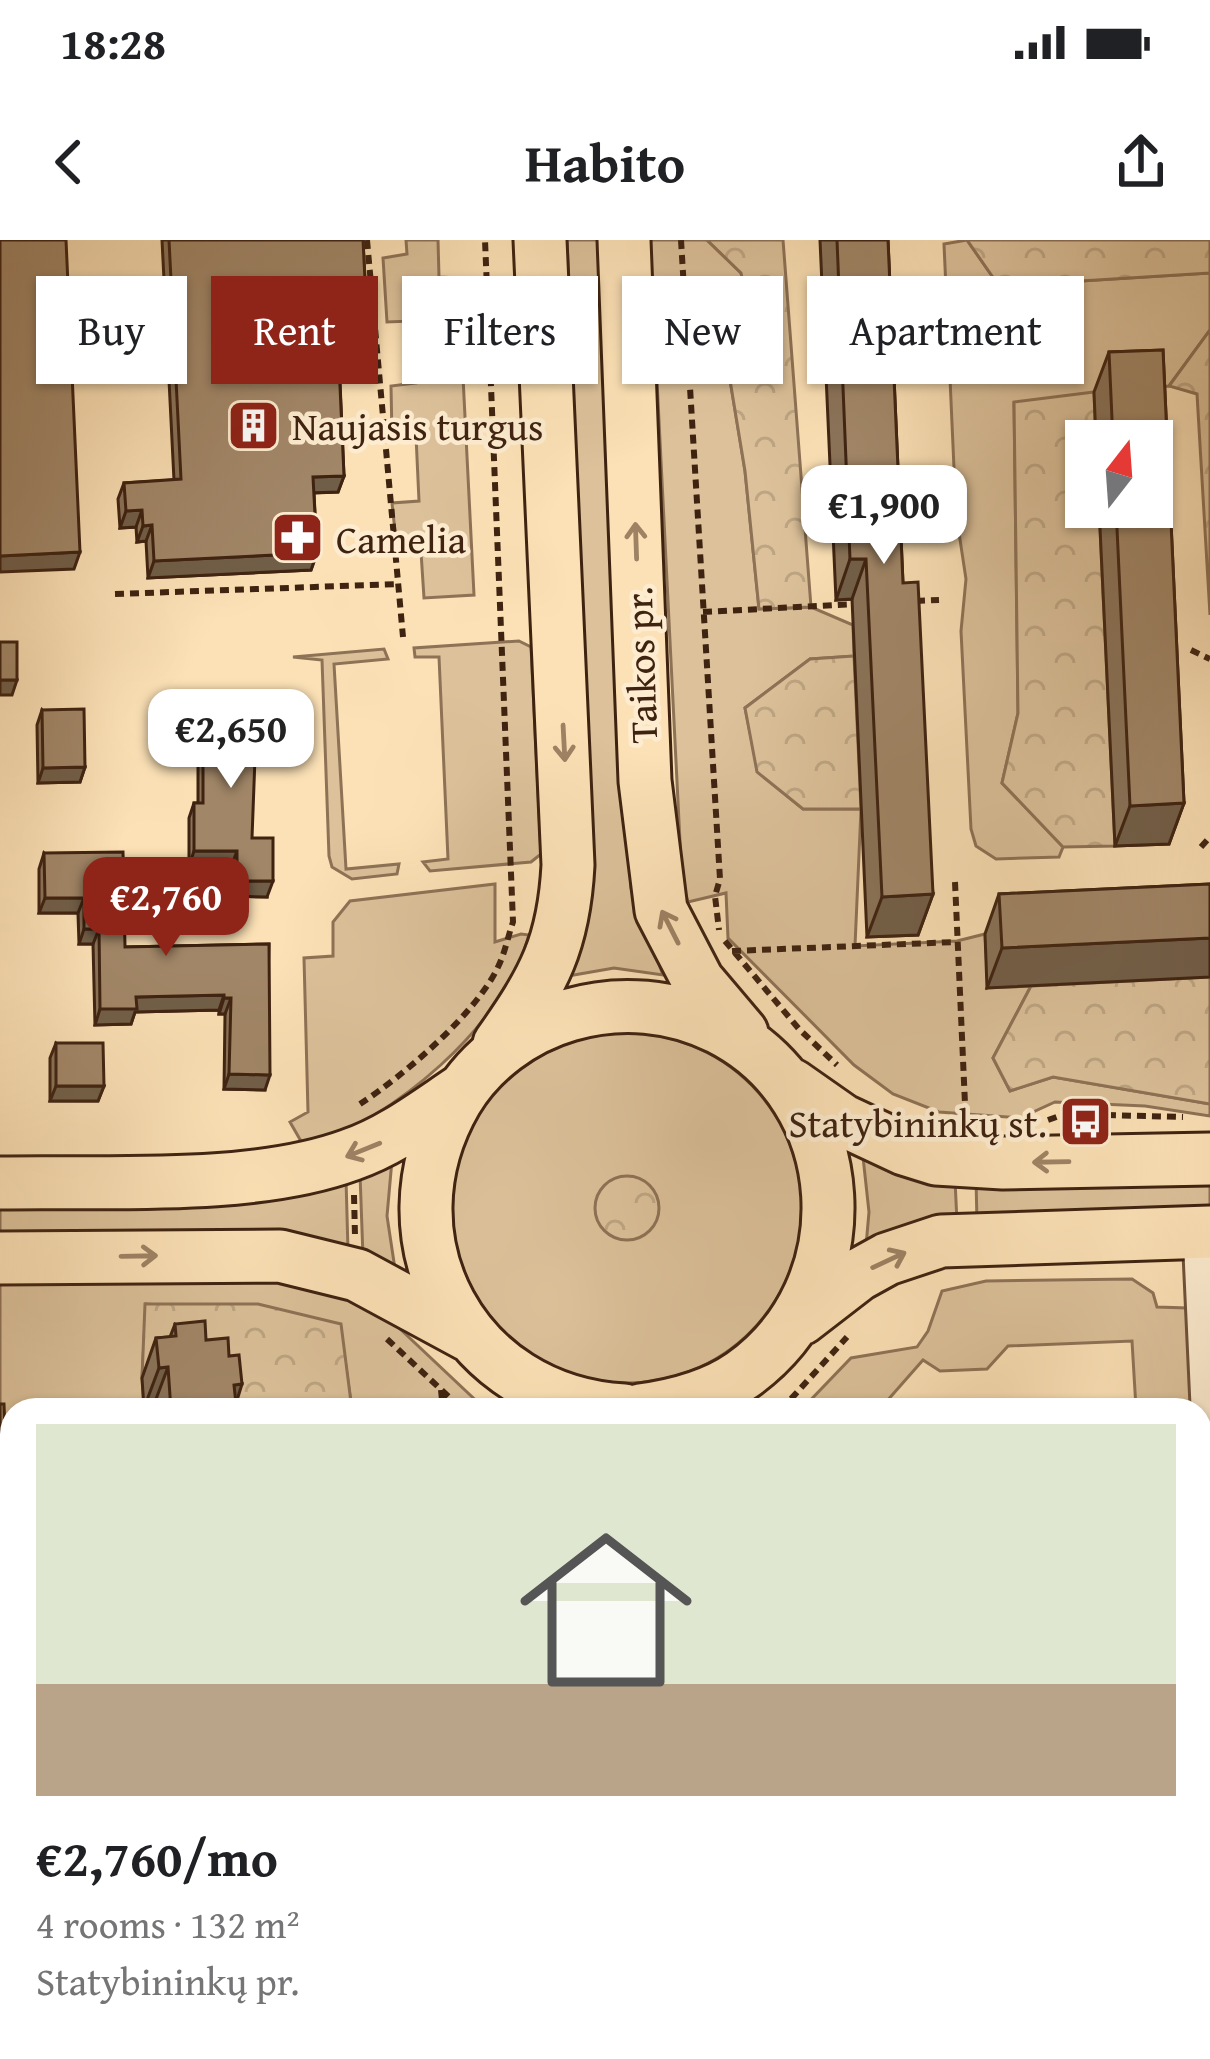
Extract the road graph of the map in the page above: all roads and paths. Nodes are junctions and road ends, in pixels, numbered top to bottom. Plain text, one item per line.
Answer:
1 (367, 240) edge
2 (485, 240) edge
3 (540, 240) edge
4 (624, 240) edge
5 (681, 240) edge
6 (400, 584) junction
7 (115, 594) dead end
8 (939, 600) dead end
9 (897, 602) edge
10 (875, 603) edge
11 (703, 612) junction
12 (403, 637) dead end
13 (1191, 650) dead end
14 (1210, 659) edge
15 (1210, 837) edge
16 (1201, 848) dead end
17 (955, 882) dead end
18 (957, 941) junction
19 (732, 951) junction
20 (774, 1069) junction
21 (849, 1074) dead end
22 (475, 1076) junction
23 (953, 1127) dead end
24 (352, 1155) junction
25 (1210, 1159) edge
26 (0, 1183) edge
27 (1205, 1232) edge
28 (0, 1258) edge
29 (357, 1275) junction
30 (862, 1325) dead end
31 (384, 1336) dead end
32 (781, 1340) junction
33 (484, 1350) junction
34 (440, 1388) junction
35 (441, 1398) edge
36 (450, 1398) edge
37 (518, 1398) edge
38 (559, 1398) edge
39 (691, 1398) edge
40 (738, 1398) edge
41 (793, 1398) edge
42 (1209, 1398) edge

1 - 6 path
2 - 24 path
3 -> 22 main road, Taikos pr.
20 -> 4 main road, Taikos pr.
5 - 11 path
6 - 7 path
6 - 12 path
8 - 9 path
10 - 11 path
11 - 19 path
13 - 14 path
15 - 16 path
17 - 18 path
18 - 19 path
18 - 23 path
19 - 21 path
20 - 22 main road
25 -> 20 main road
20 - 32 main road
22 -> 24 main road
22 - 33 main road
24 - 26 main road
24 - 29 path
32 -> 27 main road
27 - 42 street
28 -> 29 main road
29 - 33 main road
30 - 41 path
31 - 34 path
32 - 39 main road
32 - 40 main road
33 - 37 main road
33 - 38 main road
34 - 35 path
34 - 36 path

